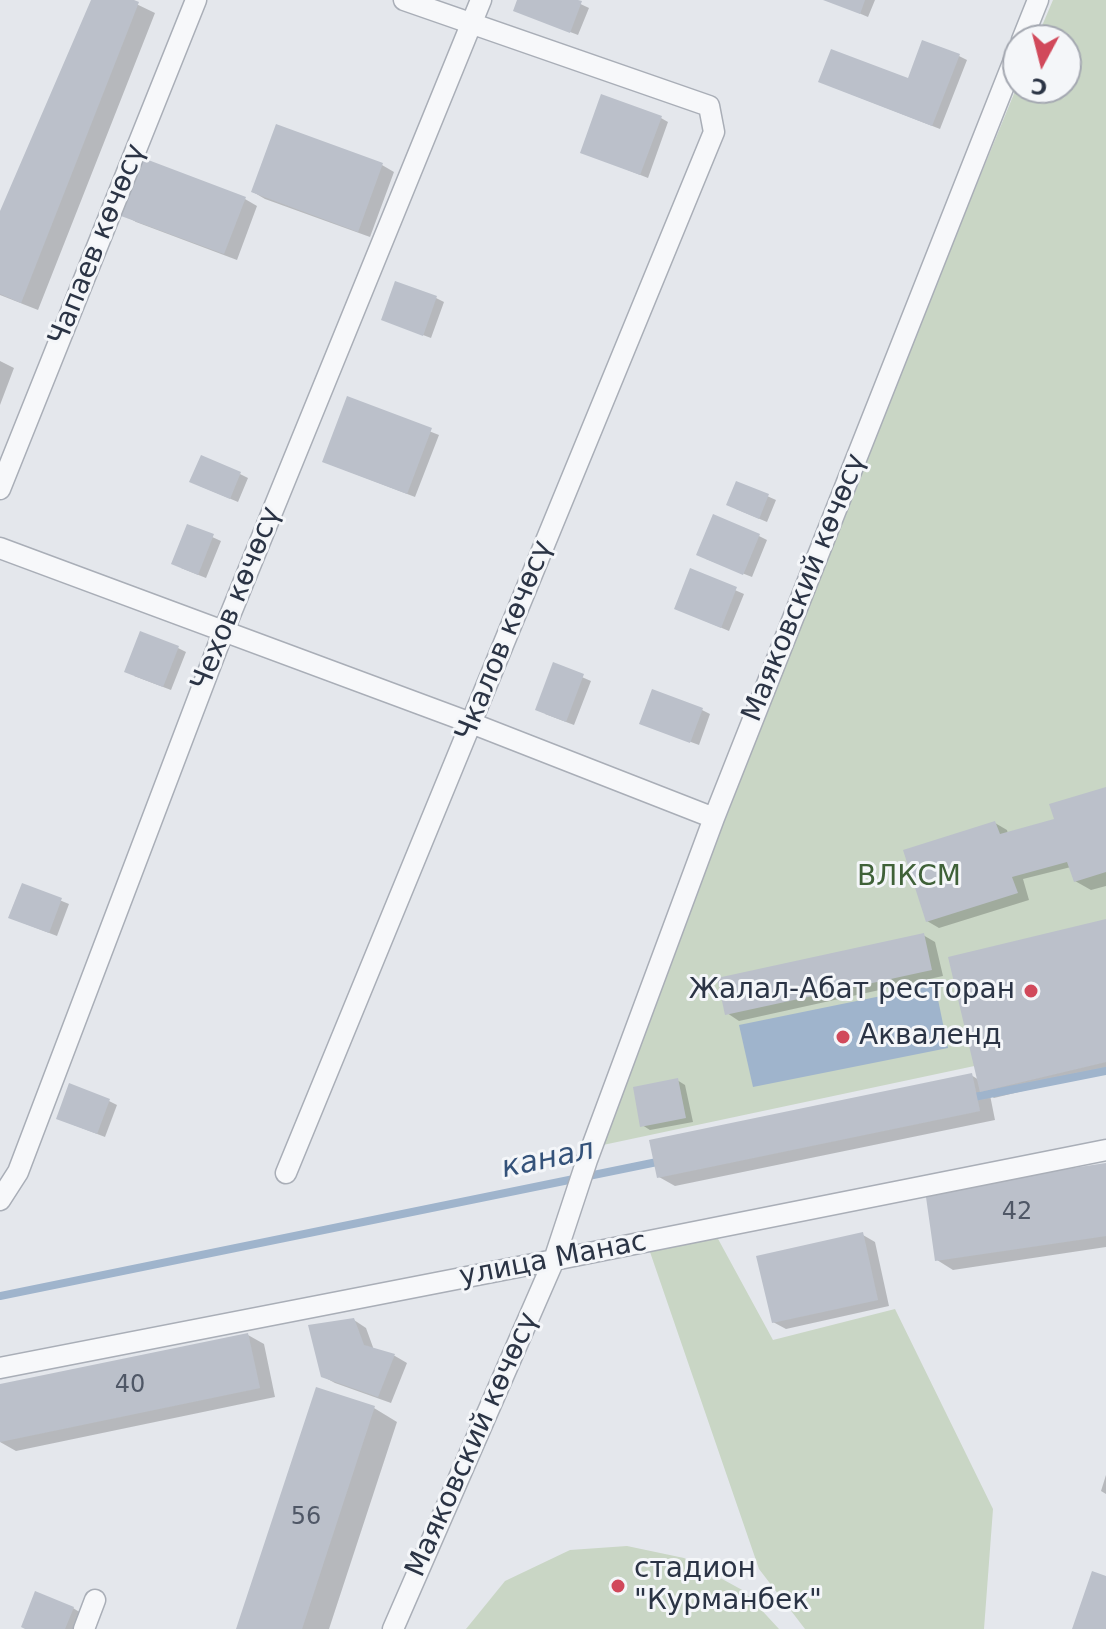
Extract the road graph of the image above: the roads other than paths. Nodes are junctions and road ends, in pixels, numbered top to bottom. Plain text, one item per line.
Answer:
1 (196, 0) edge
2 (404, 0) edge
3 (481, 0) edge
4 (1038, 0) edge
5 (471, 24) junction
6 (1028, 24) edge
7 (1002, 90) edge
8 (0, 489) edge
9 (0, 548) edge
10 (224, 630) junction
11 (471, 723) junction
12 (714, 818) junction
13 (1106, 1150) edge
14 (286, 1173) dead end
15 (0, 1200) edge
16 (554, 1260) junction
17 (0, 1368) edge
18 (95, 1600) dead end
19 (84, 1629) edge
20 (393, 1629) edge

1 - 8 street, Чапаев көчөсү
2 - 5 street
3 - 5 street, Чехов көчөсү
4 - 6 street
5 - 10 street, Чехов көчөсү
5 - 11 street, Чкалов көчөсү
7 - 12 street, Маяковский көчөсү
9 - 10 street
10 - 11 street
10 - 15 street, Чехов көчөсү
11 - 12 street
11 - 14 street, Чкалов көчөсү
12 - 16 street, Маяковский көчөсү
13 - 16 street, улица Манас
16 - 17 street, улица Манас
16 - 20 street, Маяковский көчөсү
18 - 19 street

